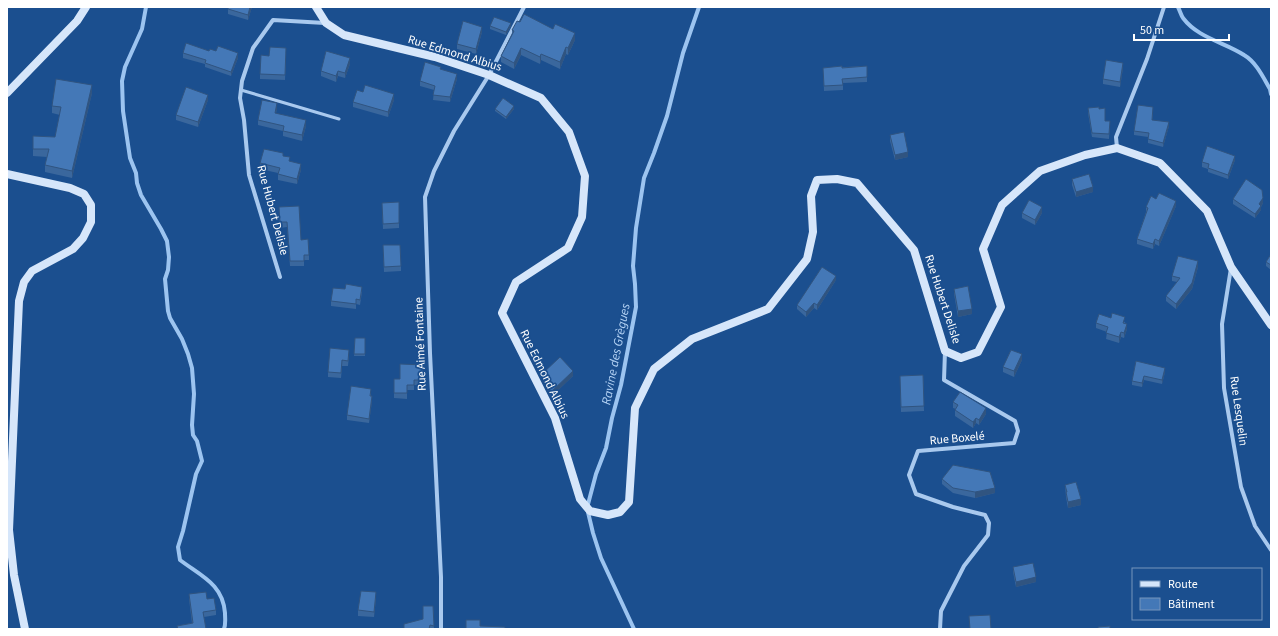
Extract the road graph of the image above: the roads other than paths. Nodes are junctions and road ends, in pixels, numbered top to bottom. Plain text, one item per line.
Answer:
1 (86, 7) edge
2 (316, 7) edge
3 (524, 7) edge
4 (1164, 7) edge
5 (326, 23) junction
6 (489, 75) junction
7 (241, 90) junction
8 (7, 93) edge
9 (339, 119) dead end
10 (1117, 148) junction
11 (7, 174) edge
12 (1231, 267) junction
13 (280, 276) dead end
14 (1271, 325) edge
15 (945, 351) junction
16 (629, 502) joint
17 (1271, 550) edge
18 (24, 629) edge
19 (441, 629) edge
20 (940, 629) edge

1 - 8 main road
2 - 5 main road, Rue Edmond Albius
3 - 6 street, Rue Aimé Fontaine
4 - 10 street
5 - 6 main road, Rue Edmond Albius
5 - 7 street, Rue Hubert Delisle
6 - 16 main road, Rue Edmond Albius
6 - 19 street, Rue Aimé Fontaine
7 - 9 lane
7 - 13 street, Rue Hubert Delisle
10 - 12 main road
10 - 15 main road, Rue Hubert Delisle
11 - 18 main road
12 - 14 main road
12 - 17 street, Rue Lesquelin
15 - 16 main road, Rue Hubert Delisle
15 - 20 street, Rue Boxelé

